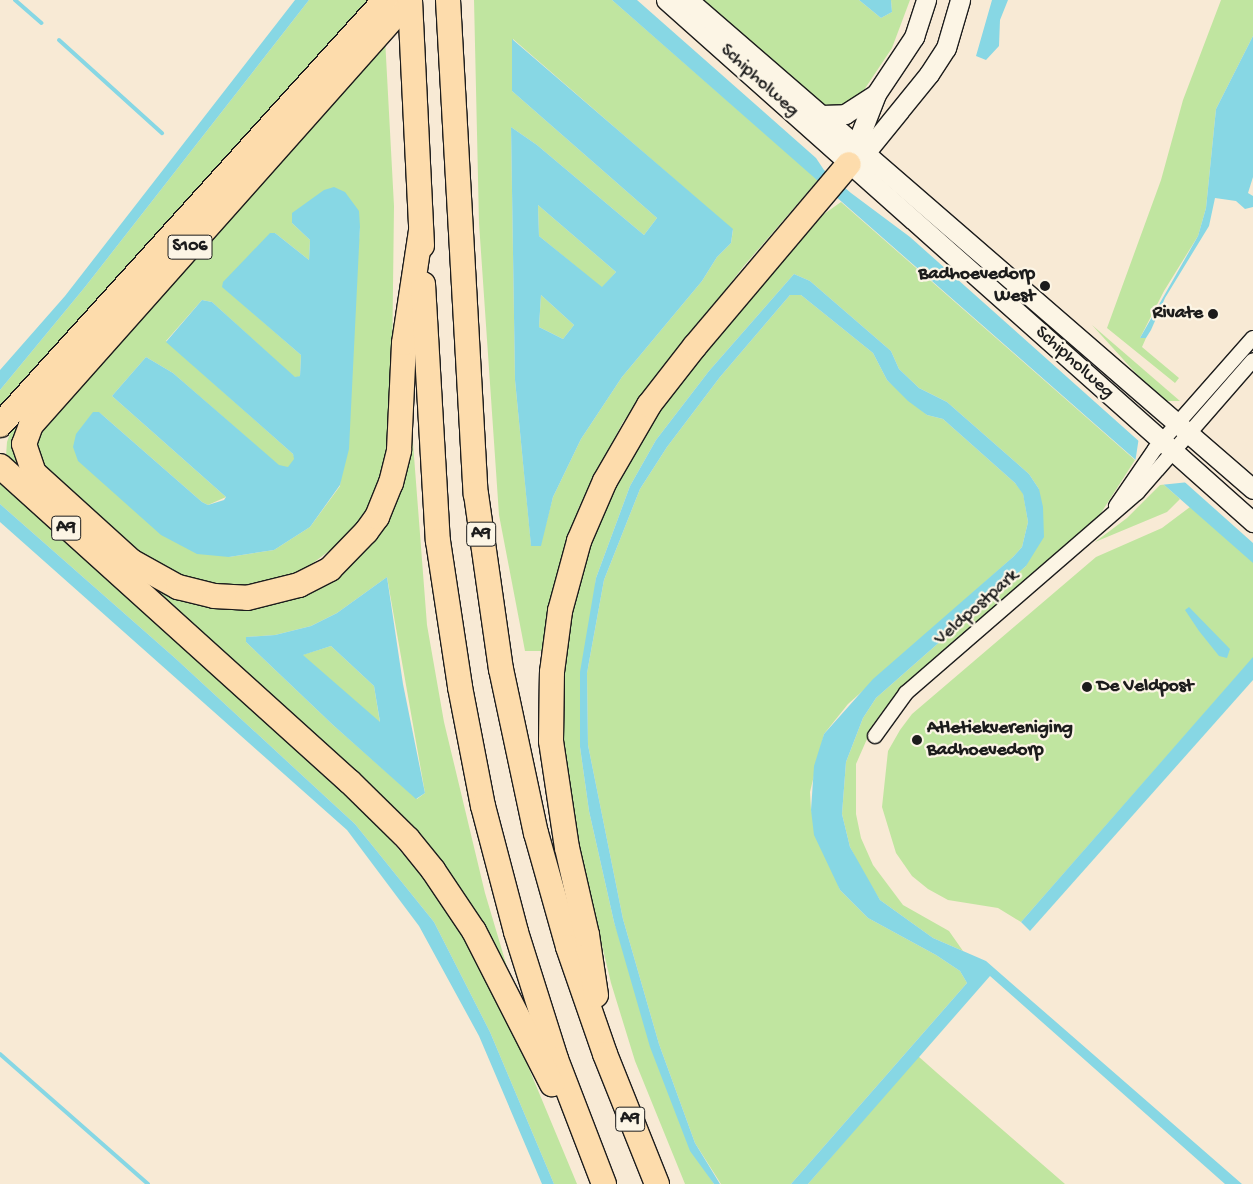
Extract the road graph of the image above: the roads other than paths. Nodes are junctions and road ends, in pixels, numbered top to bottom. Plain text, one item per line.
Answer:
1 (385, 0) edge
2 (409, 0) edge
3 (448, 0) edge
4 (666, 0) edge
5 (688, 0) edge
6 (926, 0) edge
7 (960, 0) edge
8 (341, 62) junction
9 (876, 94) junction
10 (821, 115) junction
11 (854, 158) junction
12 (421, 231) junction
13 (1253, 338) edge
14 (1253, 360) edge
15 (0, 425) edge
16 (31, 425) joint
17 (1183, 429) junction
18 (1164, 450) junction
19 (0, 466) edge
20 (1253, 490) edge
21 (1112, 513) junction
22 (1253, 522) edge
23 (875, 736) dead end
24 (605, 1054) junction
25 (601, 1178) edge
26 (657, 1184) edge

1 - 8 highway, S106
2 - 8 highway, S106
2 - 12 highway, A9
3 - 24 highway, A9
4 - 11 main road, Schipholweg
5 - 10 main road, Schipholweg
6 - 9 main road, Schipholweg
7 - 11 main road
8 - 15 highway, S106
8 - 16 highway, S106
9 - 10 main road, Schipholweg
9 - 11 main road, Schipholweg
10 - 11 main road, Schipholweg
11 - 17 main road, Schipholweg
11 - 18 main road, Schipholweg
11 - 24 highway, A9
12 - 16 highway, A9
12 - 25 highway, A9
13 - 17 street
14 - 17 street
17 - 18 street
17 - 20 main road, Schipholweg
18 - 21 street, Veldpostpark
18 - 21 street, Veldpostpark
18 - 22 main road, Schipholweg
19 - 25 highway, A9
21 - 23 street, Veldpostpark
24 - 26 highway, A9

